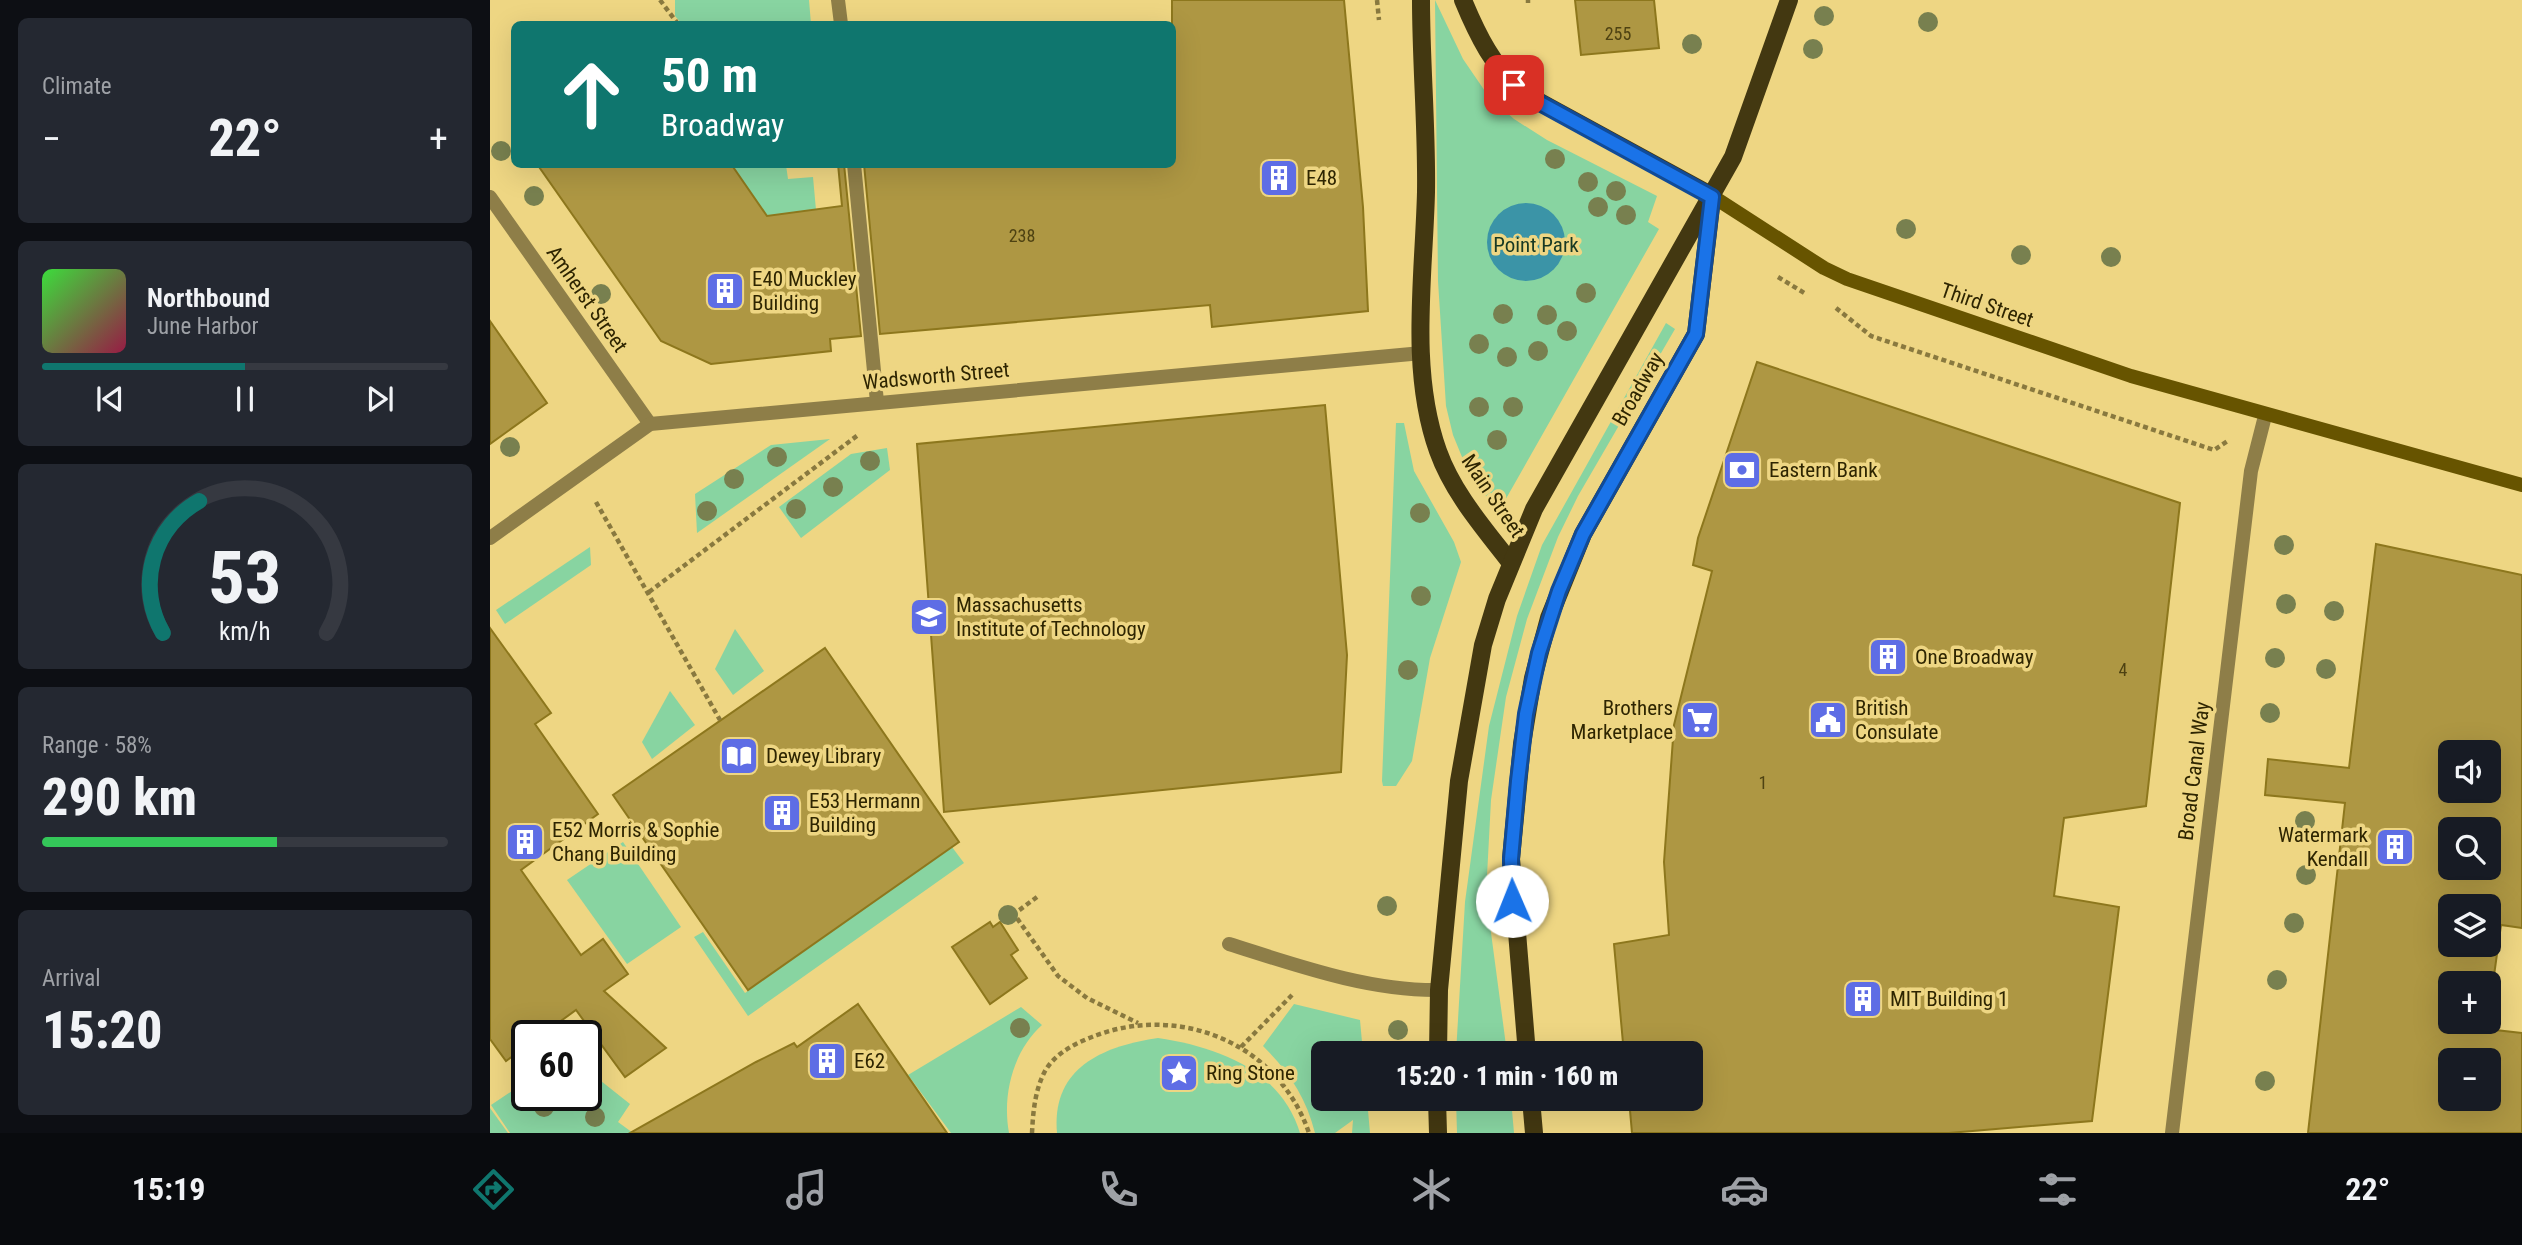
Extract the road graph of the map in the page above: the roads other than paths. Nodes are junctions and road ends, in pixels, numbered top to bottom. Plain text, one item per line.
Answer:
1 (838, 0) edge
2 (1420, 0) edge
3 (1463, 0) edge
4 (1789, 0) edge
5 (841, 21) edge
6 (854, 168) edge
7 (490, 197) edge
8 (1712, 197) junction
9 (1422, 353) junction
10 (877, 402) junction
11 (2264, 416) junction
12 (650, 424) junction
13 (2522, 485) edge
14 (490, 538) edge
15 (1510, 562) junction
16 (1229, 944) dead end
17 (1439, 990) junction
18 (1438, 1041) edge
19 (1526, 1041) edge
20 (1437, 1111) edge
21 (1532, 1111) edge
22 (1438, 1133) edge
23 (1534, 1133) edge
24 (2172, 1133) edge

1 - 5 street
2 - 9 main road, Main Street
3 - 8 main road
4 - 8 main road, Broadway
6 - 10 street
7 - 12 street, Amherst Street
8 - 11 main road, Third Street
8 - 15 main road, Broadway
8 - 19 main road, Broadway
9 - 10 street, Wadsworth Street
9 - 15 main road, Main Street
10 - 12 street, Wadsworth Street
11 - 13 main road, Third Street
11 - 24 street, Broad Canal Way
12 - 14 street, Wadsworth Street
15 - 17 main road, Main Street
16 - 17 street
17 - 18 main road, Main Street
20 - 22 main road
21 - 23 main road

